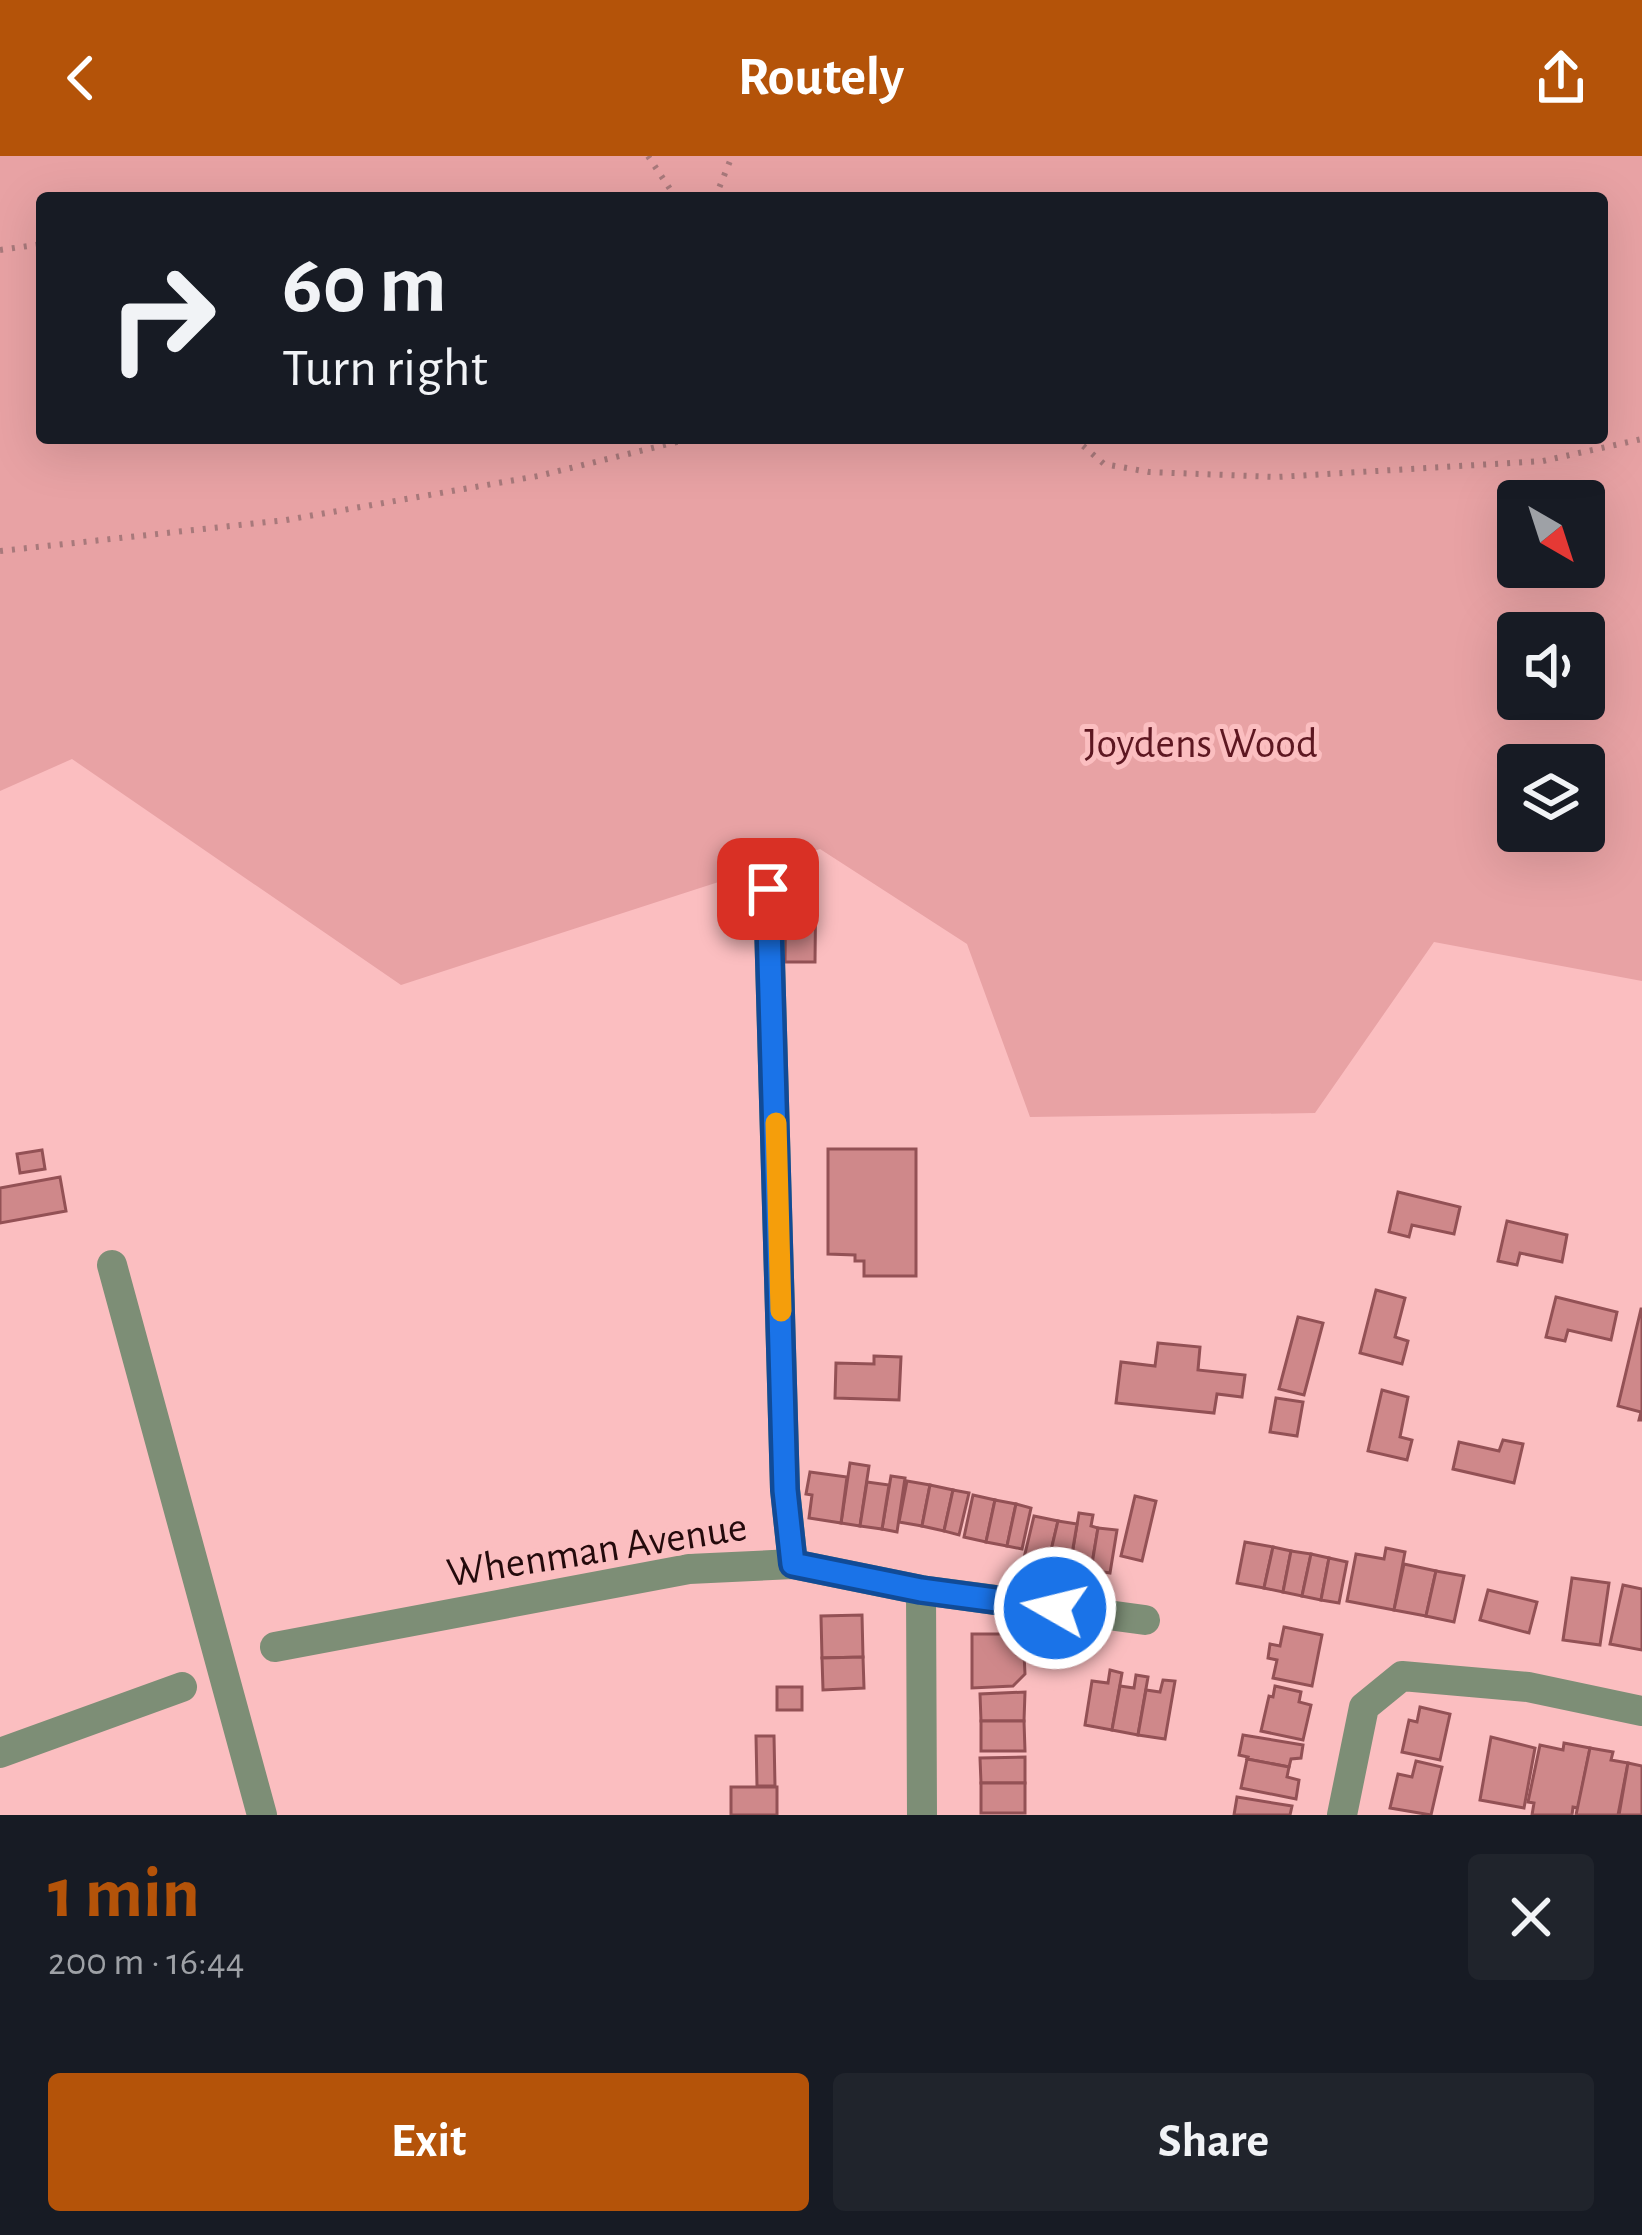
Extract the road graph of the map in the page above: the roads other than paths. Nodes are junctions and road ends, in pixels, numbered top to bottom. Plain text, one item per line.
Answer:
1 (768, 889) dead end
2 (112, 1264) dead end
3 (793, 1564) junction
4 (921, 1590) junction
5 (1145, 1620) dead end
6 (275, 1647) dead end
7 (182, 1687) dead end
8 (1642, 1711) edge
9 (0, 1753) edge
10 (262, 1815) edge
11 (922, 1815) edge
12 (1342, 1815) edge

1 - 3 street
2 - 10 street
3 - 4 street, Whenman Avenue
3 - 6 street, Whenman Avenue
4 - 5 street, Whenman Avenue
4 - 11 street
7 - 9 street
8 - 12 street

